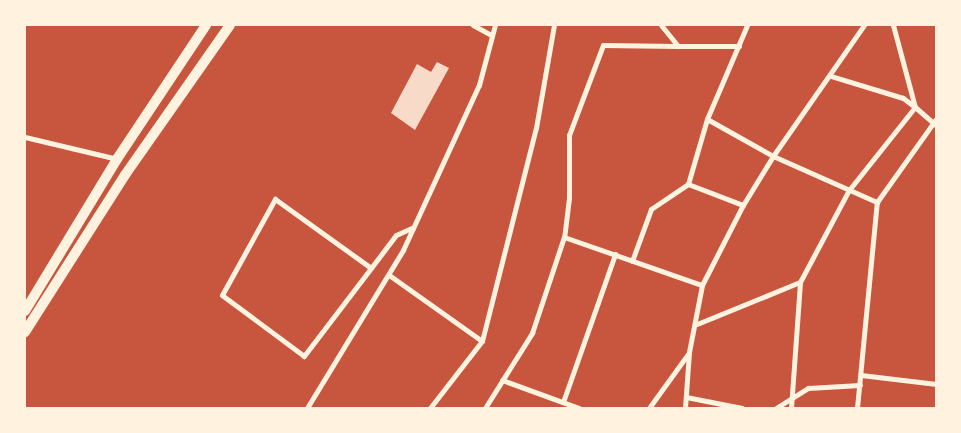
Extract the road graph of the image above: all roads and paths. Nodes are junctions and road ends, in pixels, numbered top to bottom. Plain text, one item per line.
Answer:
1 (206, 25) edge
2 (230, 25) edge
3 (473, 25) edge
4 (495, 25) edge
5 (554, 25) edge
6 (661, 25) edge
7 (747, 25) edge
8 (864, 25) edge
9 (894, 25) edge
10 (491, 35) junction
11 (678, 46) junction
12 (740, 46) junction
13 (831, 76) junction
14 (915, 107) junction
15 (707, 119) junction
16 (936, 123) edge
17 (25, 137) edge
18 (773, 156) junction
19 (117, 159) junction
20 (688, 184) junction
21 (849, 190) junction
22 (877, 202) junction
23 (743, 205) junction
24 (412, 228) junction
25 (564, 237) junction
26 (614, 254) junction
27 (632, 260) junction
28 (371, 268) junction
29 (389, 275) junction
30 (800, 282) junction
31 (702, 285) junction
32 (25, 311) edge
33 (697, 324) junction
34 (25, 332) edge
35 (482, 341) junction
36 (689, 352) junction
37 (861, 375) junction
38 (502, 380) junction
39 (936, 384) edge
40 (860, 386) junction
41 (793, 395) junction
42 (686, 397) junction
43 (563, 402) junction
44 (307, 408) edge
45 (430, 408) edge
46 (485, 408) edge
47 (579, 408) edge
48 (649, 408) edge
49 (686, 408) edge
50 (742, 408) edge
51 (776, 408) edge
52 (791, 408) edge
53 (858, 408) edge

1 - 19 main road
2 - 34 main road
3 - 10 street
4 - 10 street
5 - 35 street
6 - 11 street
7 - 12 street
8 - 13 street
9 - 14 street
10 - 24 street
11 - 12 street
11 - 25 street
12 - 15 street
13 - 14 street
13 - 18 street
14 - 16 street
14 - 21 street
15 - 18 street
15 - 20 street
16 - 22 street
17 - 19 street
18 - 21 street
18 - 23 street
19 - 32 main road
20 - 23 street
20 - 27 street
21 - 22 street
21 - 30 street
22 - 37 street
23 - 31 street
24 - 28 street
24 - 29 street
25 - 26 street
25 - 38 street
26 - 27 street
26 - 43 street
27 - 31 street
28 - 28 street
29 - 35 street
29 - 44 street
30 - 33 street
30 - 41 street
31 - 33 street
33 - 36 street
35 - 45 street
36 - 42 street
36 - 48 street
37 - 39 street
37 - 40 street
38 - 43 street
38 - 46 street
40 - 41 street
40 - 53 street
41 - 51 street
41 - 52 street
42 - 49 street
42 - 50 street
43 - 47 street

